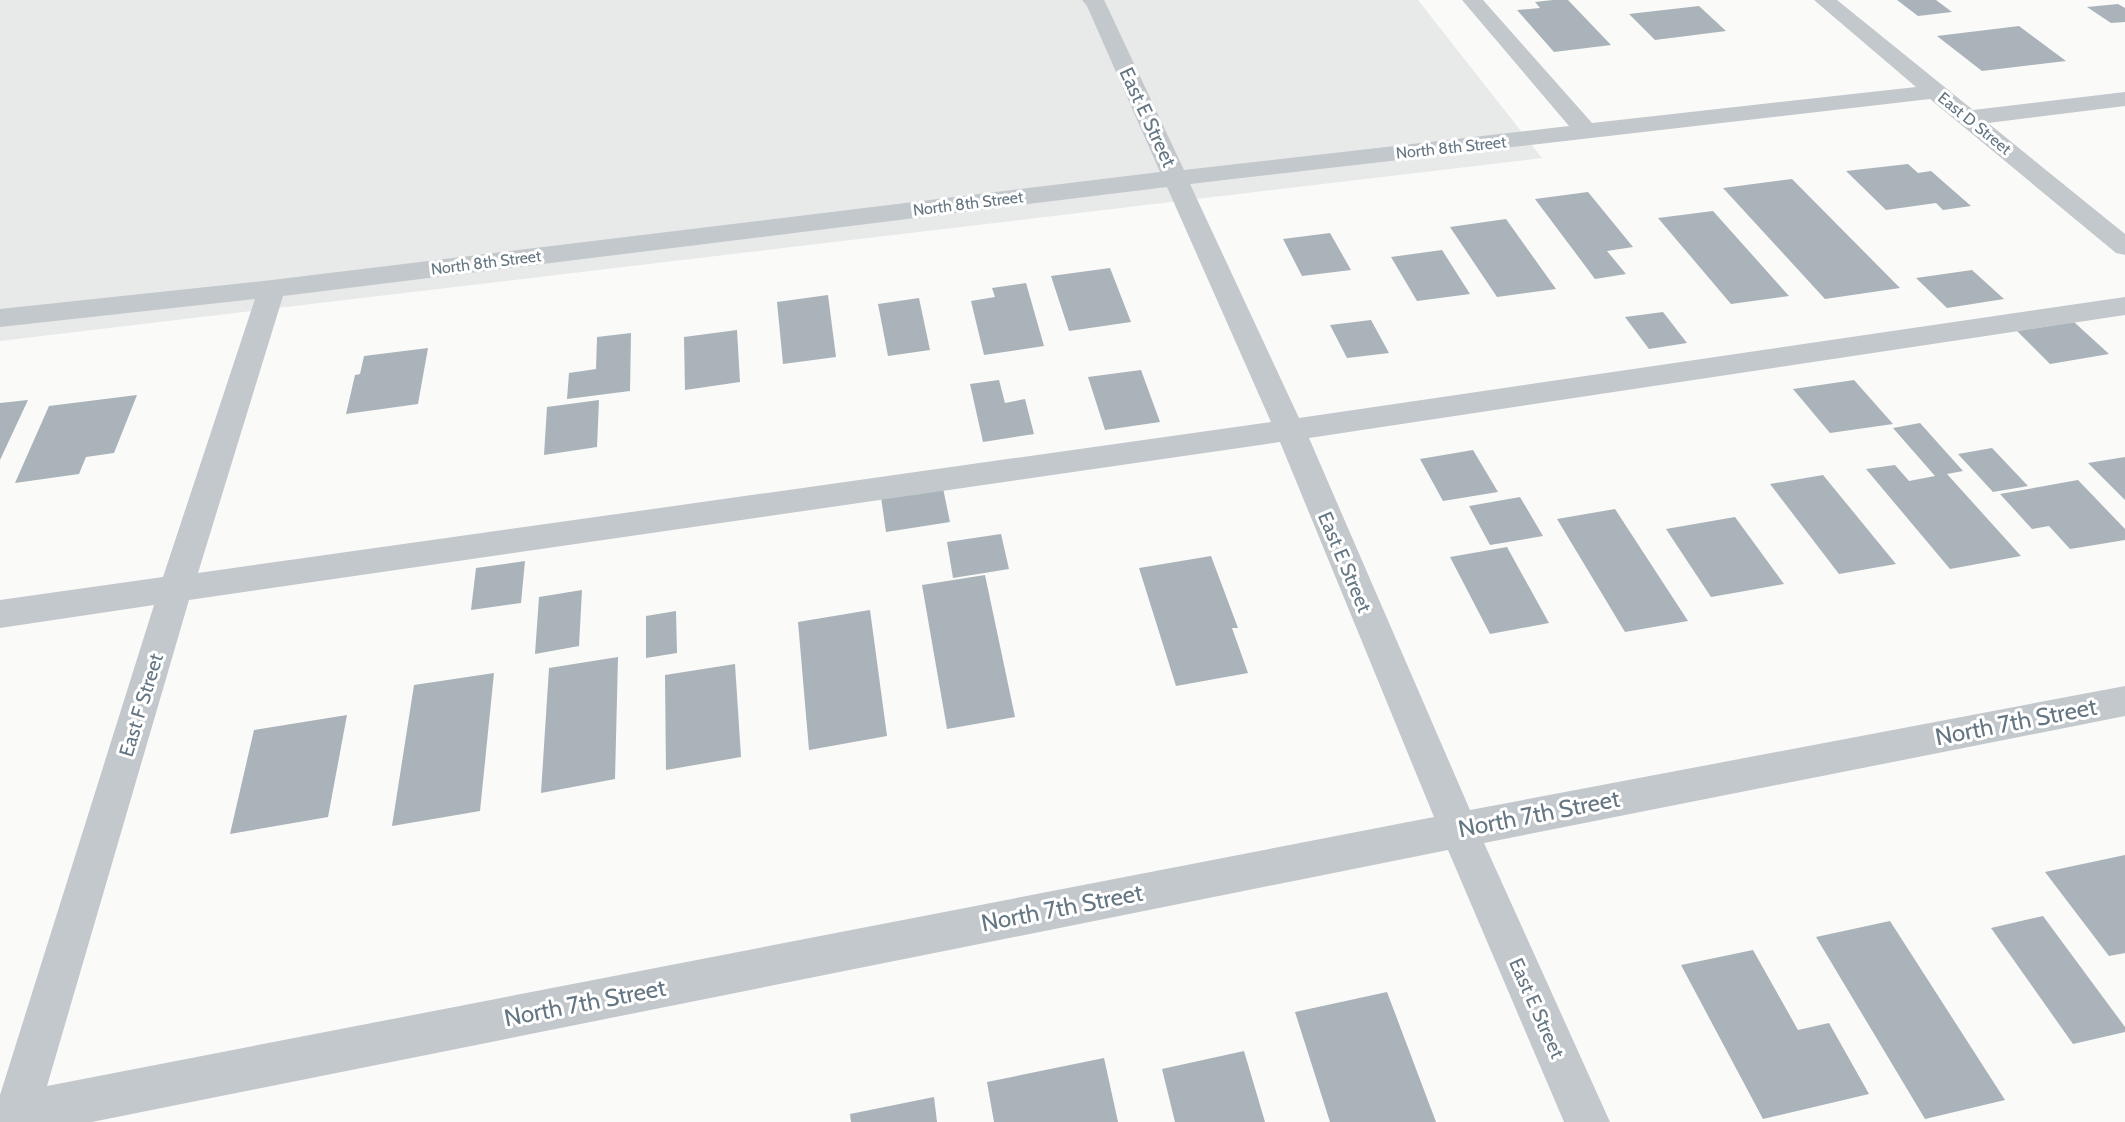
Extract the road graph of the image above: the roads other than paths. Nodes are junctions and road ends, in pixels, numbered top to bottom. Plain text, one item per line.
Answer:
1 (1472, 0) edge
2 (1824, 0) edge
3 (1094, 2) edge
4 (1937, 91) junction
5 (2125, 99) edge
6 (1969, 118) junction
7 (1586, 131) junction
8 (1176, 178) junction
9 (2125, 247) edge
10 (272, 289) junction
11 (2125, 306) edge
12 (0, 318) edge
13 (1290, 430) junction
14 (176, 588) junction
15 (0, 614) edge
16 (2125, 701) edge
17 (1459, 830) junction
18 (10, 1119) edge
19 (1587, 1122) edge

1 - 7 street
2 - 4 street, East D Street
3 - 8 street, East E Street
4 - 6 street, East D Street
4 - 7 street, North 8th Street
5 - 6 street
6 - 9 street, East D Street
7 - 8 street, North 8th Street
8 - 10 street, North 8th Street
8 - 13 street, East E Street
10 - 12 street, North 8th Street
10 - 14 street, East F Street
11 - 13 street
13 - 14 street
13 - 17 street, East E Street
14 - 15 street
14 - 18 street, East F Street
16 - 17 street, North 7th Street
17 - 18 street, North 7th Street
17 - 19 street, East E Street

